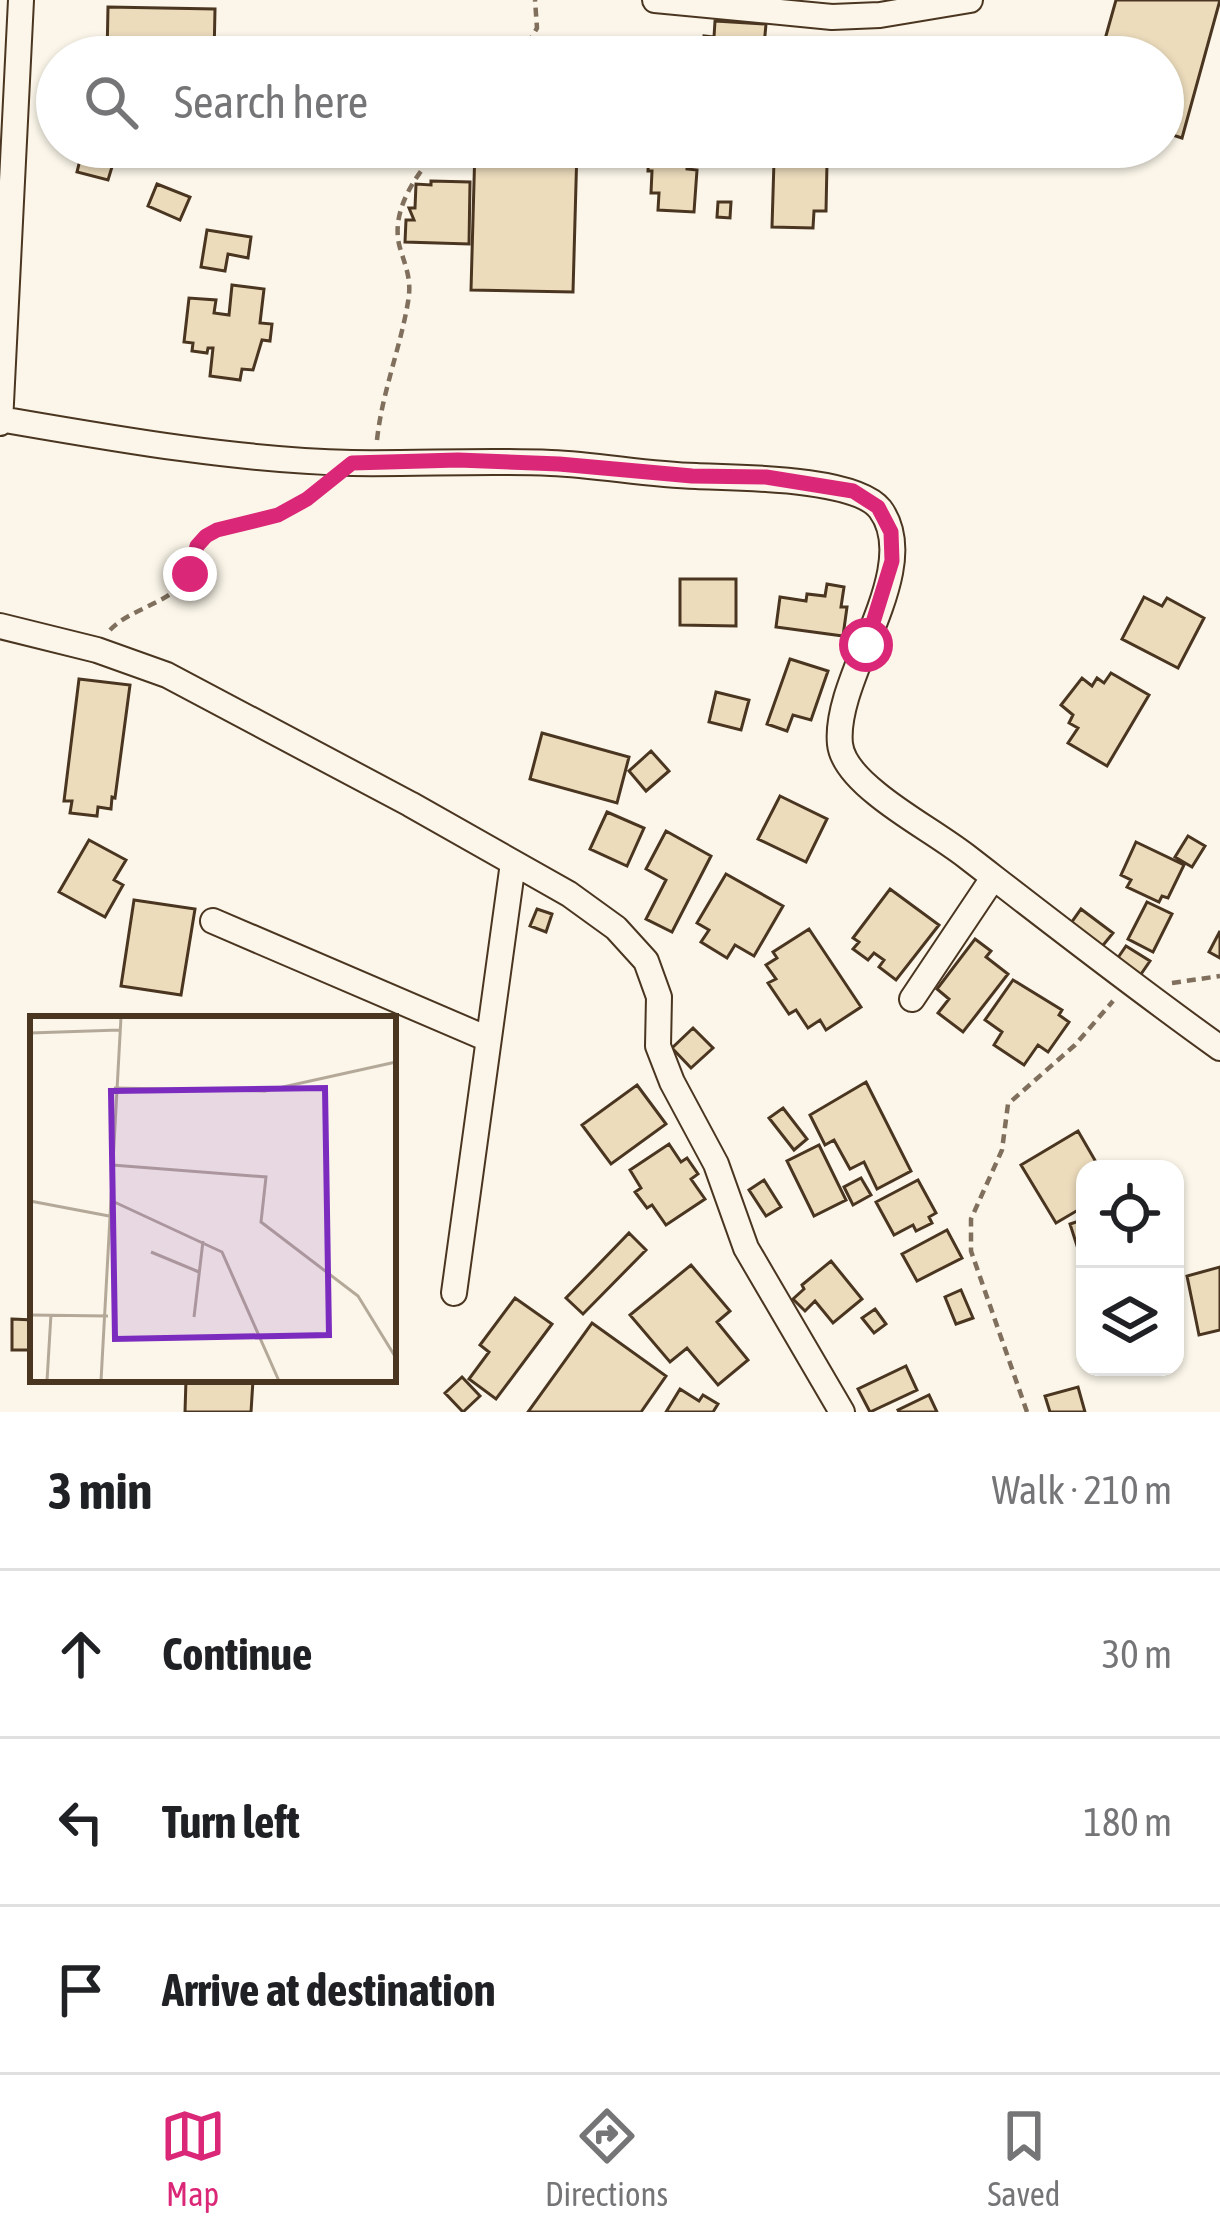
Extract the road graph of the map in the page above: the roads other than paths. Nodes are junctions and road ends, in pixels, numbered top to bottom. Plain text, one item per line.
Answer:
1 (21, 0) edge
2 (655, 0) edge
3 (970, 0) edge
4 (0, 421) edge
5 (0, 626) edge
6 (513, 862) junction
7 (993, 878) junction
8 (213, 920) dead end
9 (912, 999) dead end
10 (488, 1040) junction
11 (1220, 1048) edge
12 (454, 1293) dead end
13 (842, 1412) edge

1 - 4 street
2 - 3 street
4 - 7 street
5 - 6 street
6 - 10 street
6 - 13 street
7 - 9 street
7 - 11 street
8 - 10 street
10 - 12 street

